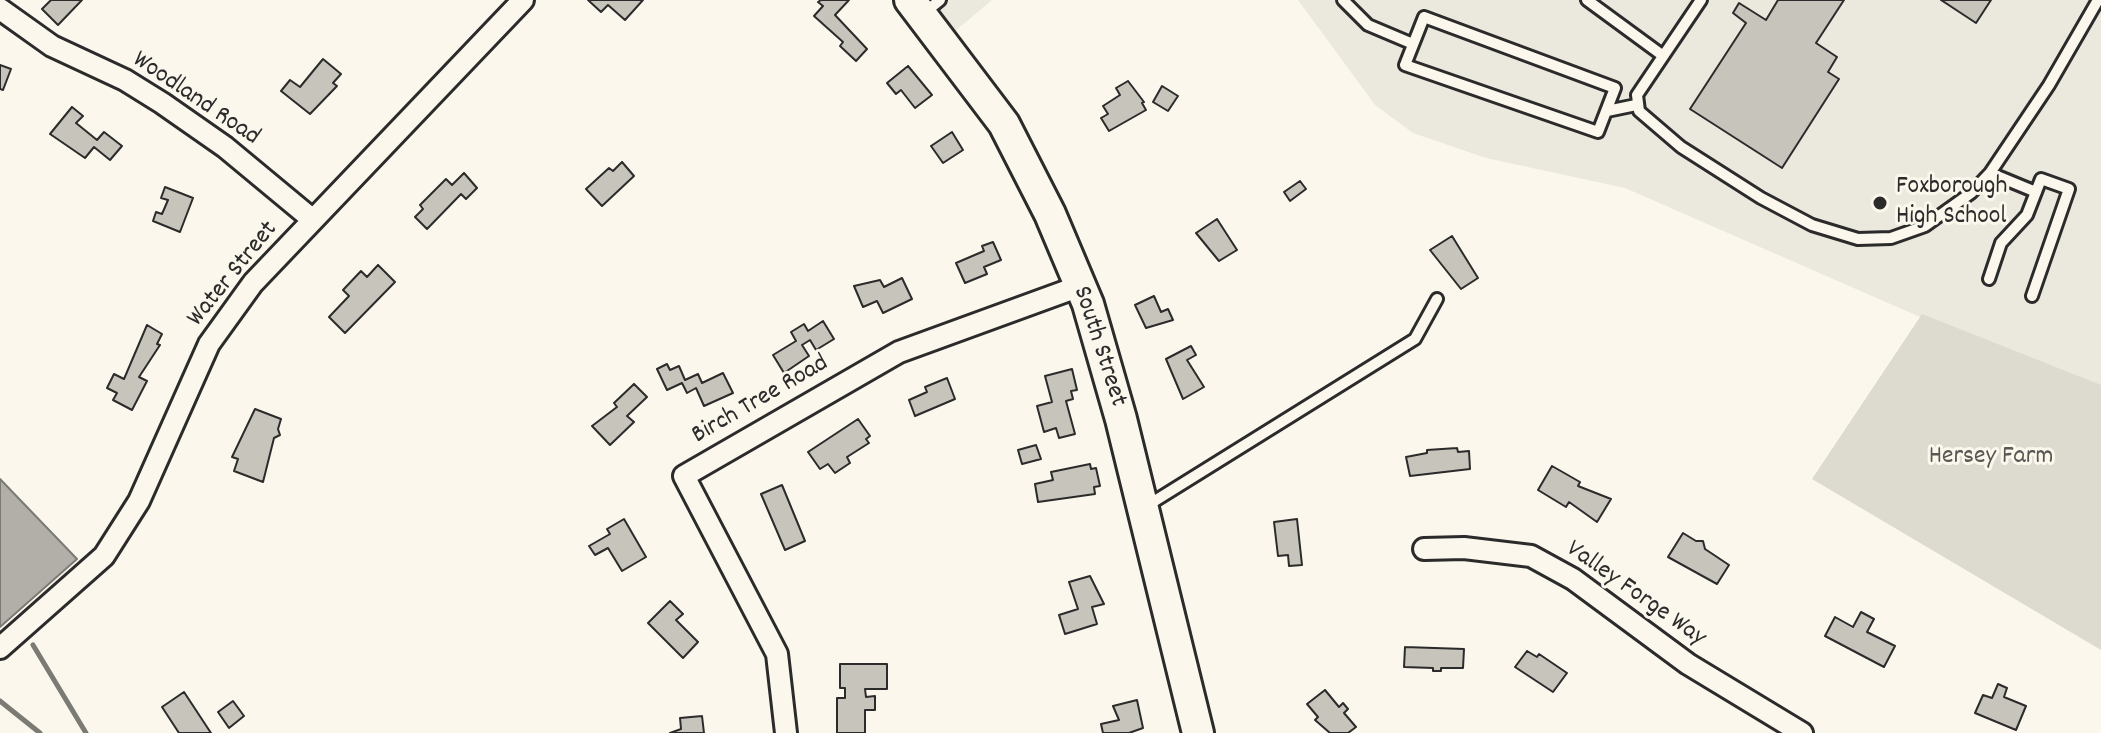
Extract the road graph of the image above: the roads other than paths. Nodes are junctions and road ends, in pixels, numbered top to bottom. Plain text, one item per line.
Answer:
1 (523, 0) edge
2 (1343, 0) edge
3 (1587, 0) edge
4 (1701, 0) edge
5 (2098, 0) edge
6 (924, 5) edge
7 (0, 9) edge
8 (1413, 44) junction
9 (1662, 55) junction
10 (1636, 105) junction
11 (1607, 111) junction
12 (1990, 173) junction
13 (2036, 192) junction
14 (313, 220) junction
15 (1989, 279) dead end
16 (1080, 286) junction
17 (2032, 296) dead end
18 (1437, 299) dead end
19 (1143, 508) junction
20 (1424, 549) dead end
21 (0, 648) edge
22 (786, 733) edge
23 (1198, 733) edge
24 (1802, 733) edge

1 - 14 street, Water Street
2 - 8 lane
3 - 9 lane
4 - 9 lane
5 - 12 lane
6 - 16 main road, South Street
7 - 14 street, Woodland Road
8 - 11 lane
8 - 11 lane
9 - 10 lane
10 - 11 lane
10 - 12 lane
12 - 13 lane
13 - 15 lane
13 - 17 lane
14 - 21 street, Water Street
16 - 19 main road, South Street
16 - 22 street, Birch Tree Road
18 - 19 lane
19 - 23 main road, South Street
20 - 24 street, Valley Forge Way

